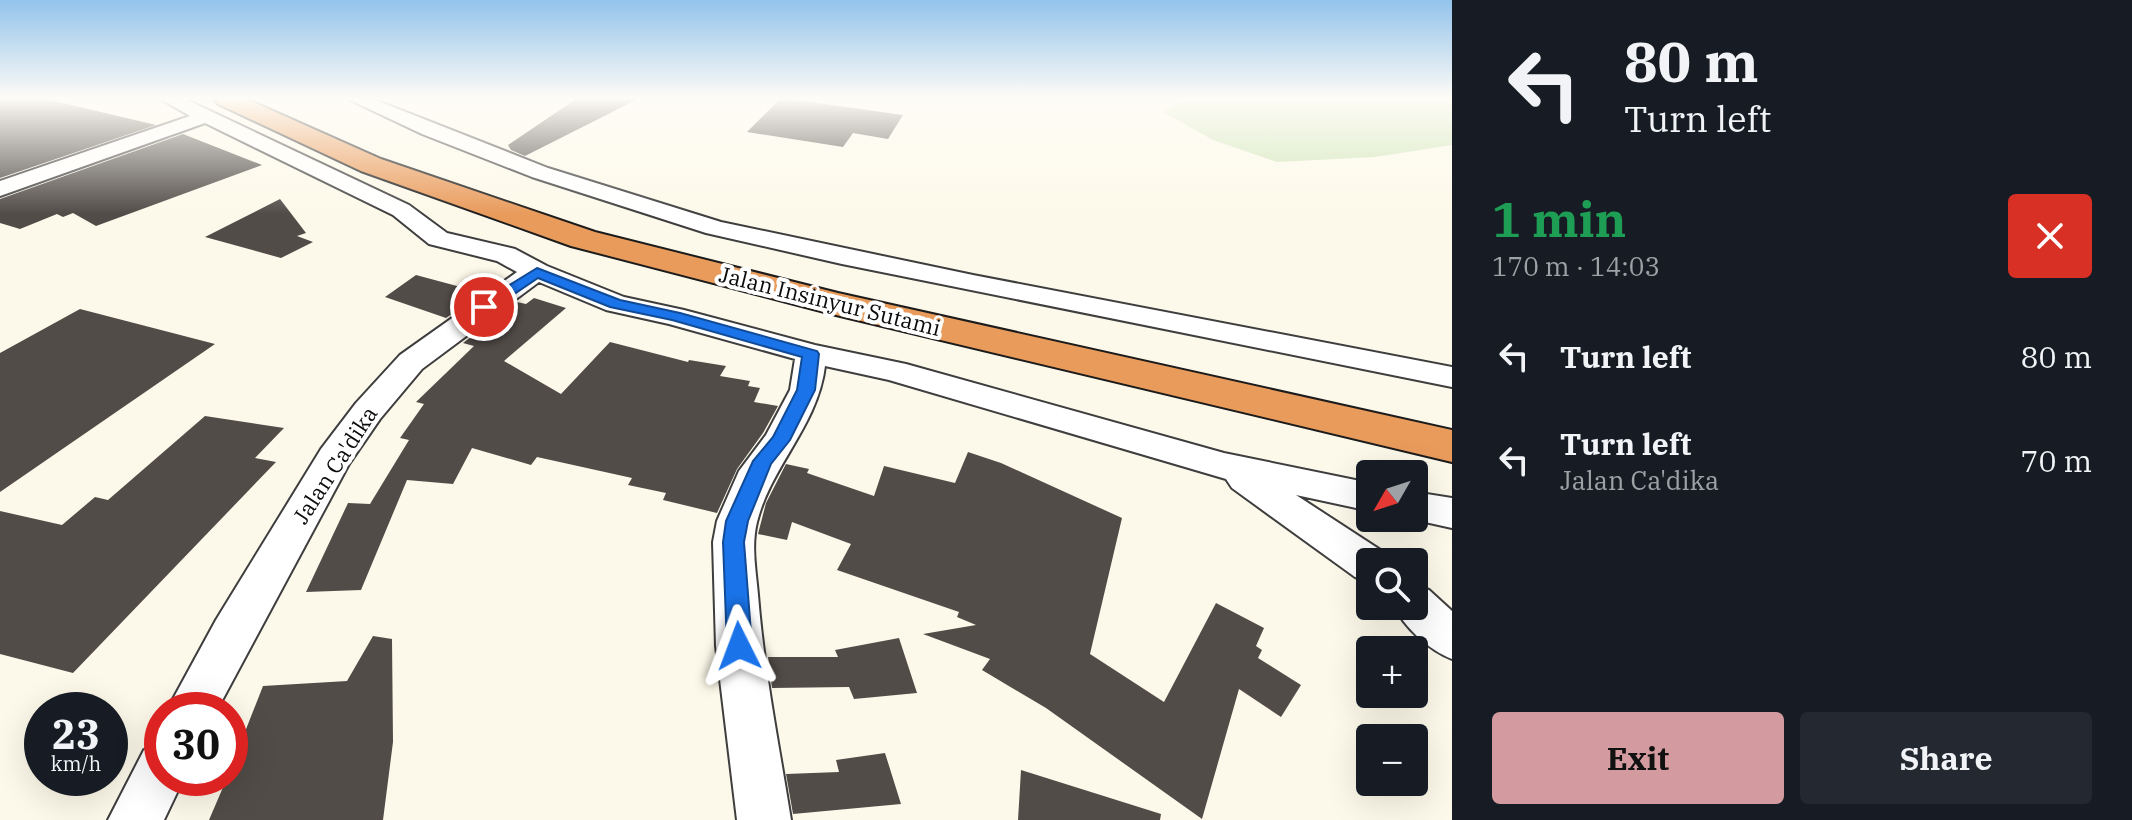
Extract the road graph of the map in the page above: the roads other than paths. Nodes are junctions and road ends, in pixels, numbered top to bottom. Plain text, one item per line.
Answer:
1 (125, 137) edge
2 (261, 137) edge
3 (291, 137) edge
4 (365, 137) edge
5 (450, 137) edge
6 (0, 189) edge
7 (537, 272) junction
8 (811, 354) junction
9 (1452, 377) edge
10 (1452, 416) edge
11 (1452, 446) edge
12 (1224, 466) junction
13 (1356, 494) edge
14 (1428, 509) edge
15 (1452, 513) edge
16 (1356, 555) edge
17 (1452, 599) edge
18 (1428, 616) edge
19 (1452, 630) edge
20 (1452, 639) edge
21 (201, 692) edge
22 (147, 796) edge
23 (135, 820) edge
24 (764, 820) edge

1 - 6 street
2 - 7 street
3 - 11 highway, Jalan Insinyur Sutami
4 - 10 highway, Jalan Insinyur Sutami
5 - 9 street
7 - 8 street
7 - 21 street, Jalan Ca'dika
8 - 12 street
8 - 24 street
12 - 13 street
12 - 16 street
14 - 15 street
17 - 19 street
18 - 20 street
22 - 23 street

